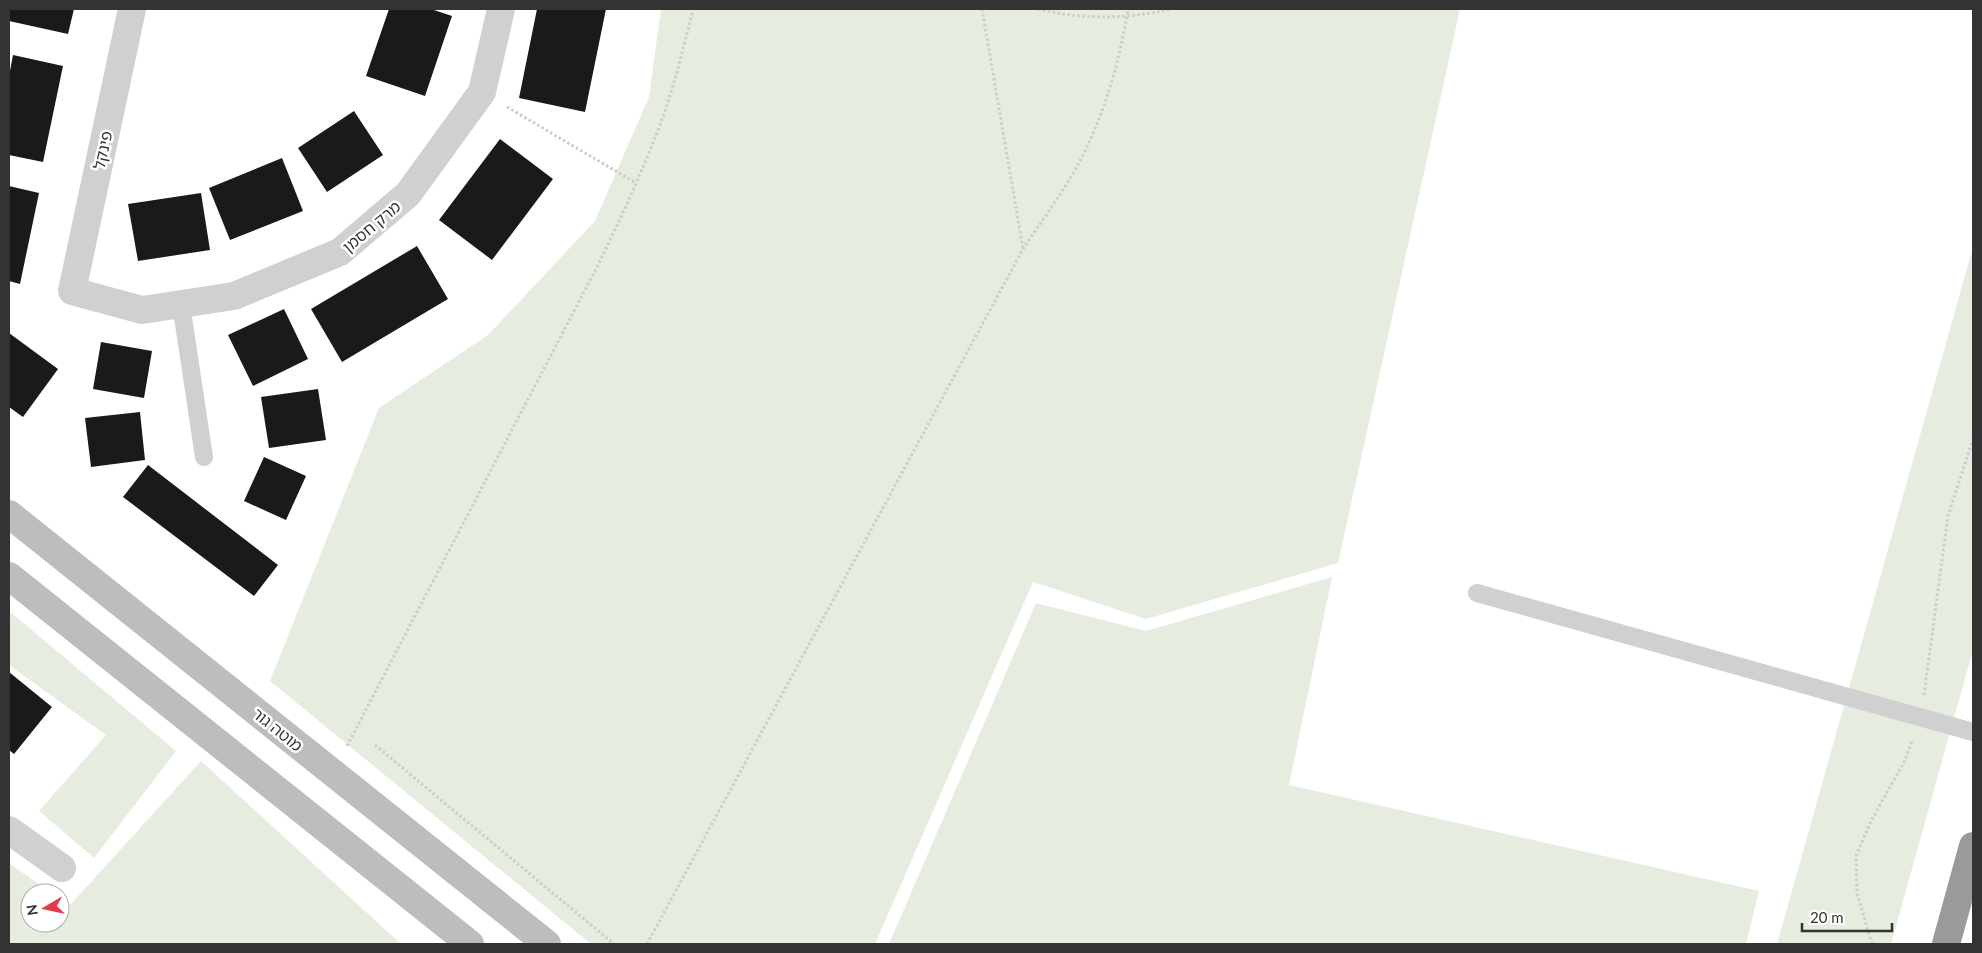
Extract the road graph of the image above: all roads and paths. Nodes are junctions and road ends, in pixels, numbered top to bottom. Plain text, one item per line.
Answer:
1 (132, 9) edge
2 (501, 9) edge
3 (694, 9) edge
4 (982, 9) edge
5 (1038, 9) edge
6 (1128, 9) edge
7 (1172, 9) edge
8 (1127, 15) junction
9 (482, 92) junction
10 (636, 183) junction
11 (1023, 249) junction
12 (72, 291) joint
13 (181, 304) junction
14 (204, 457) dead end
15 (9, 514) edge
16 (9, 576) edge
17 (1477, 593) dead end
18 (1973, 732) edge
19 (375, 745) dead end
20 (332, 773) junction
21 (9, 830) edge
22 (1973, 846) edge
23 (62, 868) dead end
24 (470, 944) edge
25 (547, 944) edge
26 (614, 944) edge
27 (647, 944) edge
28 (1946, 944) edge

1 - 12 street, פינקל
2 - 9 street, מרק חסמן
3 - 10 path
4 - 11 path
5 - 8 path
6 - 8 path
7 - 8 path
8 - 11 path
9 - 10 path
9 - 13 street, מרק חסמן
10 - 20 path
11 - 27 path
12 - 13 street, מרק חסמן
13 - 14 lane
15 - 20 street, מוטה גור
16 - 24 street
17 - 18 lane
19 - 26 path
20 - 25 street, מוטה גור
21 - 23 street
22 - 28 highway

